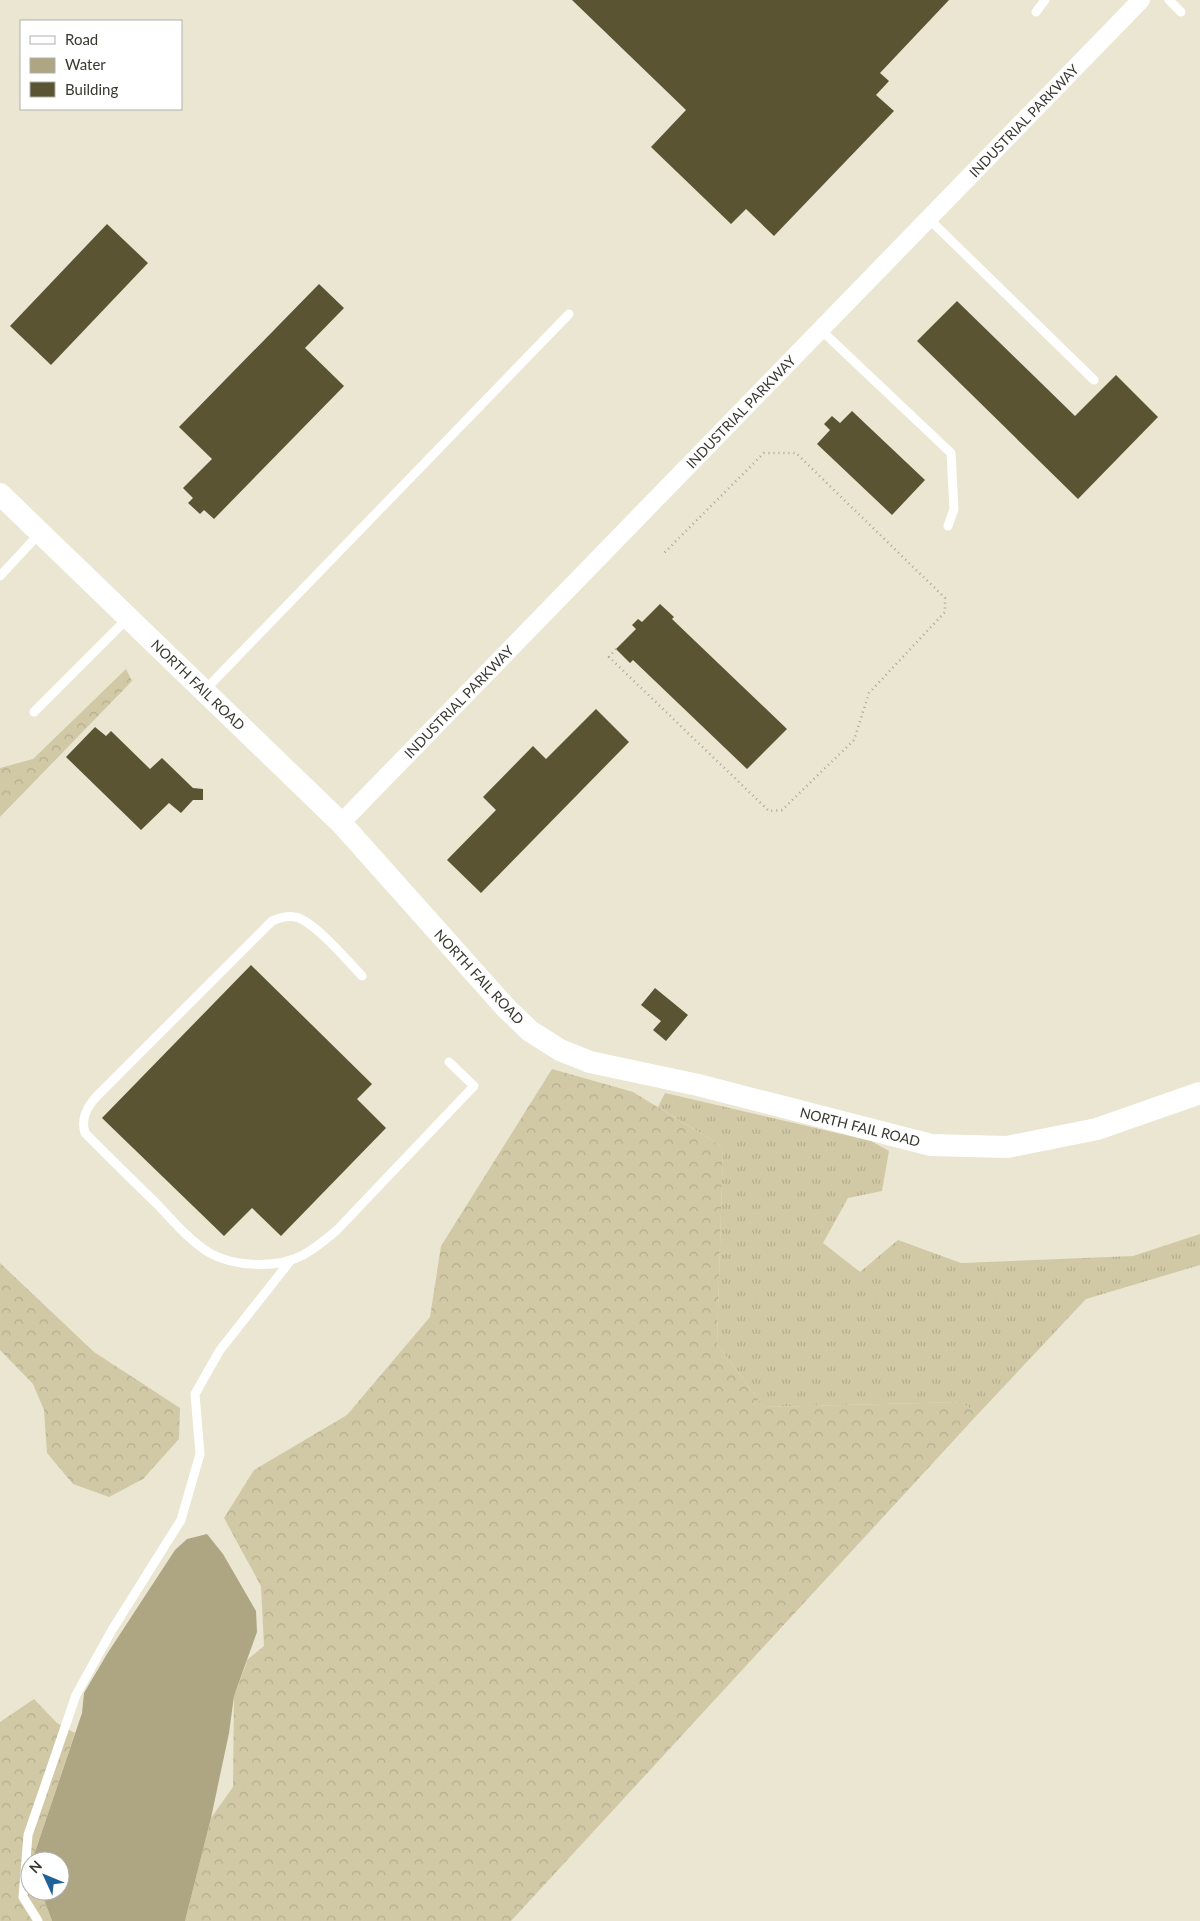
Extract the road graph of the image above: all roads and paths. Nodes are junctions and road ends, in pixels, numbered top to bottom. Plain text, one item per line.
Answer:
1 (1045, 0) edge
2 (1142, 0) edge
3 (1169, 0) edge
4 (1036, 12) dead end
5 (1181, 12) dead end
6 (929, 219) junction
7 (569, 314) dead end
8 (821, 330) junction
9 (1094, 380) dead end
10 (0, 494) edge
11 (948, 526) dead end
12 (40, 533) junction
13 (664, 553) dead end
14 (0, 576) edge
15 (128, 618) junction
16 (616, 649) dead end
17 (204, 691) junction
18 (34, 712) dead end
19 (341, 823) junction
20 (362, 976) dead end
21 (449, 1062) dead end
22 (1200, 1093) edge
23 (291, 1260) junction
24 (38, 1921) edge

1 - 4 lane
2 - 6 street, INDUSTRIAL PARKWAY
3 - 5 lane
6 - 8 street, INDUSTRIAL PARKWAY
6 - 9 lane
7 - 17 lane
8 - 11 lane
8 - 19 street, INDUSTRIAL PARKWAY
10 - 12 street, NORTH FAIL ROAD
12 - 14 lane
12 - 15 street, NORTH FAIL ROAD
13 - 16 path
15 - 17 street, NORTH FAIL ROAD
15 - 18 lane
17 - 19 street, NORTH FAIL ROAD
19 - 22 street, NORTH FAIL ROAD
20 - 23 lane
21 - 23 lane
23 - 24 lane

